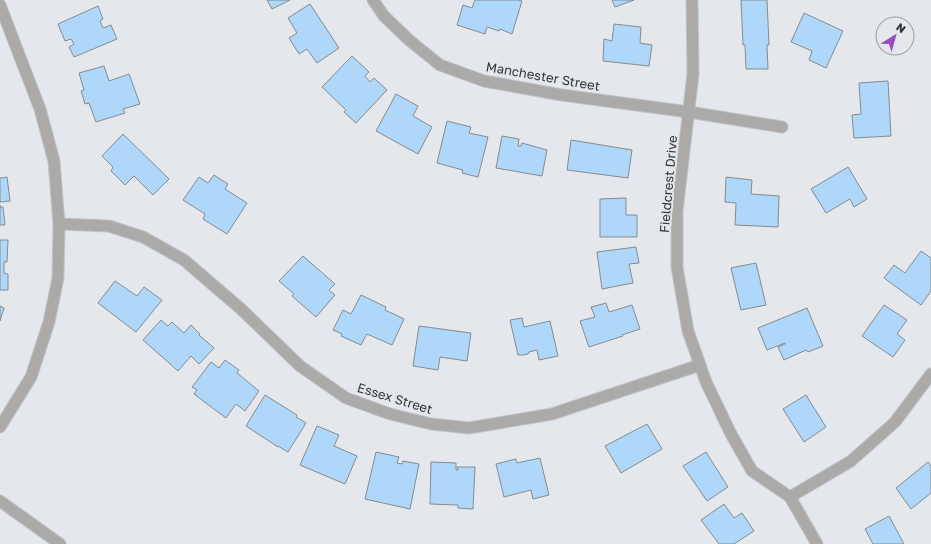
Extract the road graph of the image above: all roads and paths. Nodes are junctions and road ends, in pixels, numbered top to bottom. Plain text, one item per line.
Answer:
1 (373, 0) edge
2 (692, 0) edge
3 (0, 5) edge
4 (689, 112) junction
5 (782, 127) dead end
6 (60, 224) junction
7 (700, 365) junction
8 (931, 374) edge
9 (0, 427) edge
10 (790, 497) junction
11 (0, 501) edge
12 (60, 544) edge
13 (817, 544) edge

1 - 4 street, Manchester Street
2 - 4 street, Fieldcrest Drive
3 - 6 street
4 - 5 street, Manchester Street
4 - 7 street, Fieldcrest Drive
6 - 7 street, Essex Street
6 - 9 street
7 - 10 street, Fieldcrest Drive
8 - 10 street
10 - 13 street, Fieldcrest Drive
11 - 12 street

